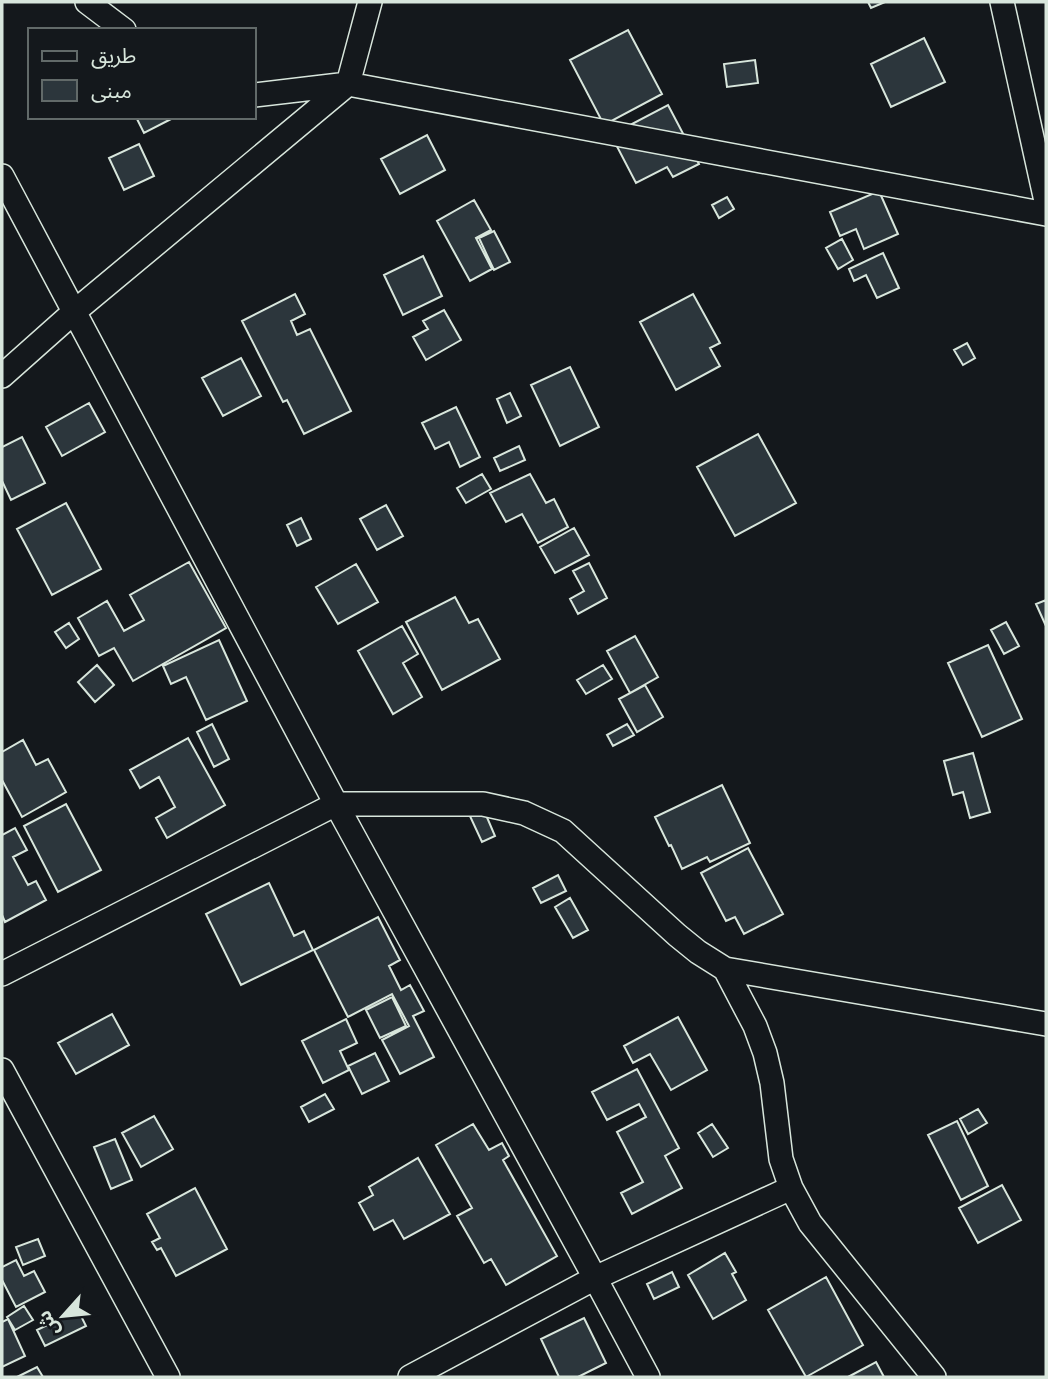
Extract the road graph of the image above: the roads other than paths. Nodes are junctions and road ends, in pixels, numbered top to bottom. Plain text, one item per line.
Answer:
1 (87, 2) edge
2 (370, 2) edge
3 (1002, 2) edge
4 (121, 28) edge
5 (348, 84) junction
6 (256, 95) edge
7 (2, 176) edge
8 (1046, 201) edge
9 (1046, 214) edge
10 (74, 312) junction
11 (2, 376) edge
12 (336, 804) junction
13 (725, 969) junction
14 (2, 974) edge
15 (1046, 1024) edge
16 (2, 1070) edge
17 (791, 1188) junction
18 (595, 1278) junction
19 (168, 1377) edge
20 (411, 1377) edge
21 (648, 1377) edge
22 (934, 1377) edge

1 - 4 street
2 - 5 street
3 - 8 street
5 - 6 street
5 - 9 street
5 - 10 street
7 - 10 street
10 - 11 street
10 - 12 street
12 - 13 street
12 - 14 street
12 - 18 street
13 - 15 street
13 - 17 street
16 - 19 street
17 - 18 street
17 - 22 street
18 - 20 street
18 - 21 street

